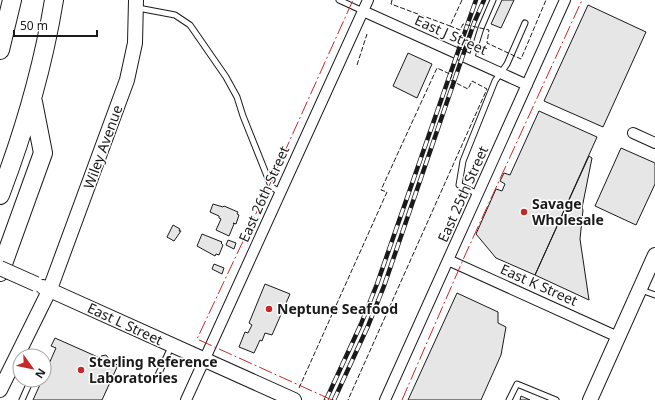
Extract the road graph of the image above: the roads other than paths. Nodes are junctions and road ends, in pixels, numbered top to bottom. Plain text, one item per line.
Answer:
1 (12, 0) edge
2 (54, 0) edge
3 (339, 0) edge
4 (368, 0) edge
5 (493, 0) edge
6 (566, 0) edge
7 (136, 4) edge
8 (363, 11) junction
9 (525, 23) dead end
10 (0, 50) edge
11 (471, 60) junction
12 (500, 73) junction
13 (527, 85) junction
14 (32, 98) junction
15 (633, 133) dead end
16 (655, 143) edge
17 (280, 193) junction
18 (478, 194) junction
19 (0, 195) edge
20 (655, 255) edge
21 (448, 260) junction
22 (0, 268) edge
23 (0, 272) edge
24 (50, 289) junction
25 (640, 289) junction
26 (655, 295) edge
27 (618, 336) junction
28 (172, 345) junction
29 (204, 360) junction
30 (158, 375) dead end
31 (27, 388) edge
32 (0, 390) edge
33 (291, 399) edge
34 (22, 400) edge
35 (186, 400) edge
36 (385, 400) edge
37 (509, 400) edge
38 (556, 400) edge
39 (590, 400) edge

1 - 10 highway
2 - 14 highway
3 - 8 lane
4 - 8 street, East 26th Street
5 - 11 lane
6 - 13 street, East 25th Street
7 - 17 lane
7 - 24 street, Wiley Avenue
8 - 11 street, East J Street
8 - 17 street, East 26th Street
9 - 12 lane
11 - 12 street, East J Street
12 - 13 street, East J Street
12 - 18 lane
13 - 18 street, East 25th Street
14 - 19 highway
14 - 23 highway
15 - 16 street
17 - 29 street, East 26th Street
18 - 21 street, East 25th Street
20 - 25 street
21 - 27 street, East K Street
21 - 36 street, East 25th Street
22 - 24 street, East L Street, bridge
24 - 28 street, East L Street
24 - 32 street, Wiley Avenue
25 - 26 lane
25 - 27 street
27 - 39 street
28 - 29 street, East L Street
28 - 30 lane
29 - 33 street, East L Street
29 - 35 street, East 26th Street
31 - 34 lane
37 - 38 lane

